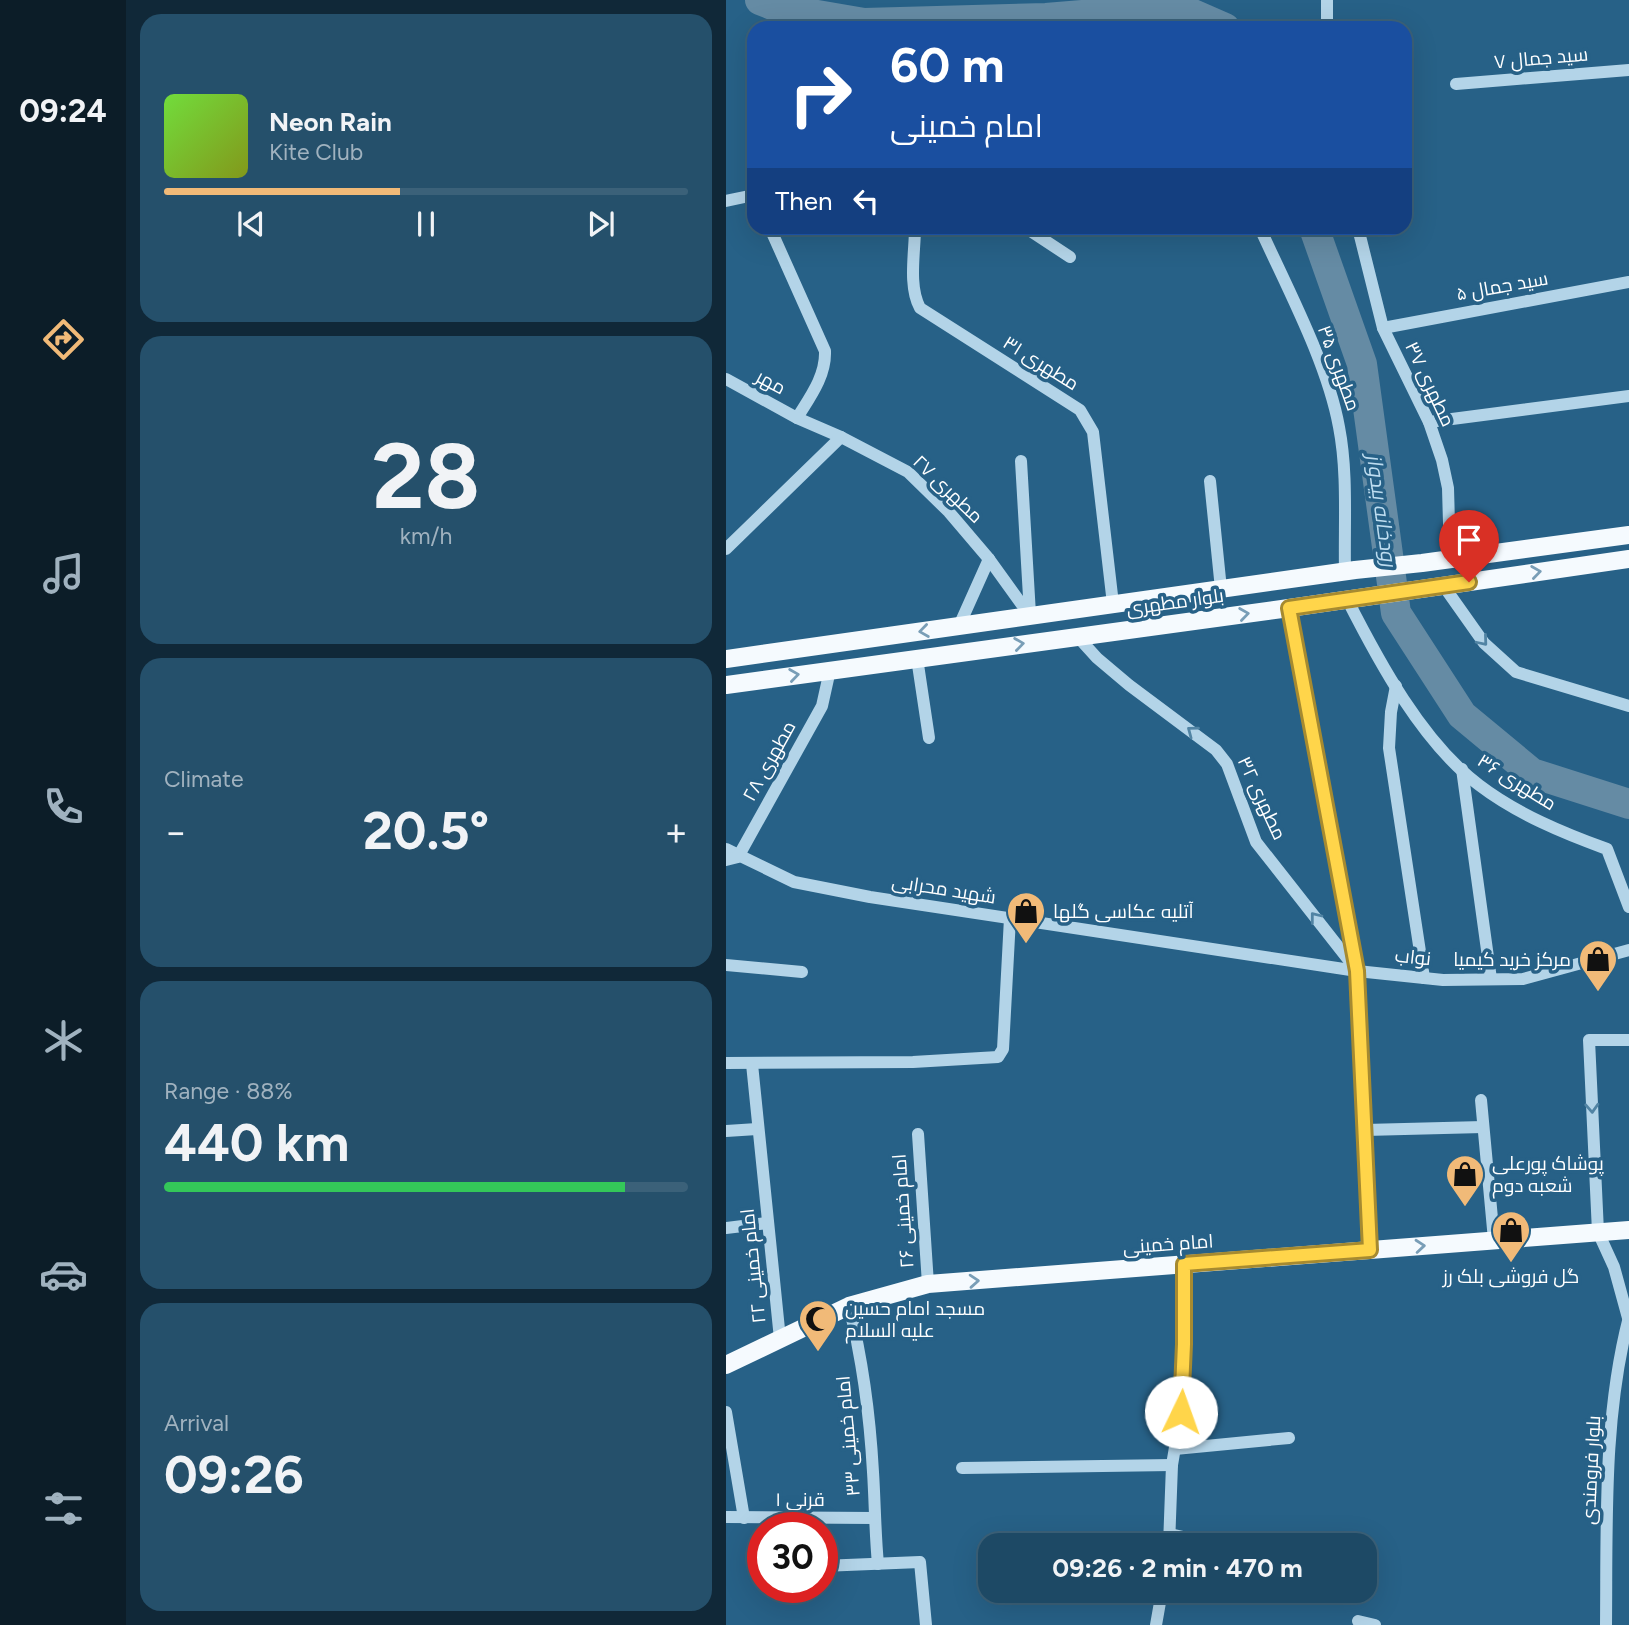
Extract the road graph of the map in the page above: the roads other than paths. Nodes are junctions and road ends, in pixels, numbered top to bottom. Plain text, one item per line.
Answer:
1 (1327, 0) edge
2 (1327, 21) edge
3 (1629, 70) edge
4 (1456, 84) dead end
5 (747, 196) edge
6 (726, 201) edge
7 (773, 235) edge
8 (915, 235) edge
9 (1037, 235) edge
10 (1263, 235) edge
11 (1360, 235) edge
12 (1070, 257) dead end
13 (1629, 282) edge
14 (1383, 328) junction
15 (726, 379) edge
16 (1629, 396) edge
17 (797, 418) junction
18 (1429, 422) junction
19 (840, 437) junction
20 (1021, 461) dead end
21 (1210, 481) dead end
22 (1629, 535) edge
23 (726, 549) edge
24 (989, 559) junction
25 (1450, 559) junction
26 (1629, 559) edge
27 (1387, 567) junction
28 (1350, 571) junction
29 (1443, 585) junction
30 (1221, 589) junction
31 (1389, 593) junction
32 (1353, 599) junction
33 (1113, 604) junction
34 (1289, 608) junction
35 (1030, 616) junction
36 (959, 626) junction
37 (1077, 636) junction
38 (735, 657) edge
39 (917, 658) junction
40 (830, 670) junction
41 (747, 682) junction
42 (726, 685) edge
43 (1396, 686) junction
44 (1629, 706) edge
45 (929, 738) dead end
46 (1462, 769) junction
47 (726, 849) edge
48 (732, 858) edge
49 (1629, 907) edge
50 (1010, 918) junction
51 (1629, 950) edge
52 (726, 965) edge
53 (1357, 971) junction
54 (802, 972) dead end
55 (1424, 978) junction
56 (1491, 979) junction
57 (1629, 1040) edge
58 (726, 1063) edge
59 (752, 1064) junction
60 (1481, 1100) dead end
61 (1483, 1127) junction
62 (757, 1129) junction
63 (1365, 1130) junction
64 (726, 1131) edge
65 (918, 1134) dead end
66 (767, 1223) junction
67 (726, 1228) edge
68 (1629, 1230) edge
69 (1598, 1232) junction
70 (1494, 1240) junction
71 (1370, 1250) junction
72 (1184, 1264) junction
73 (928, 1284) junction
74 (849, 1306) junction
75 (1628, 1318) edge
76 (780, 1339) junction
77 (726, 1365) edge
78 (1624, 1369) edge
79 (726, 1412) edge
80 (1289, 1438) dead end
81 (1175, 1449) junction
82 (1172, 1465) junction
83 (962, 1468) dead end
84 (726, 1517) edge
85 (744, 1517) junction
86 (874, 1518) junction
87 (1170, 1533) edge
88 (878, 1564) junction
89 (838, 1565) edge
90 (1160, 1603) edge
91 (1358, 1621) dead end
92 (926, 1625) edge
93 (1156, 1625) edge
94 (1375, 1625) edge
95 (1606, 1625) edge

1 - 2 street
3 - 4 street, سید جمال ۷
5 - 6 street
7 - 17 street
8 - 33 street, مطهری ۳۱
9 - 12 street
10 - 28 street, مطهری ۳۵
11 - 14 street, مطهری ۳۷
13 - 14 street, سید جمال ۵
14 - 18 street, مطهری ۳۷
15 - 17 street, مهر
16 - 18 street
17 - 19 street, مطهری ۲۷
18 - 25 street, مطهری ۳۷
19 - 23 street
19 - 24 street, مطهری ۲۷
20 - 35 street
21 - 30 street
22 - 25 main road, بلوار مطهری
24 - 35 street, مطهری ۲۷
24 - 36 street
25 - 27 main road, بلوار مطهری
29 -> 26 main road, بلوار مطهری
27 - 28 main road, بلوار مطهری
27 - 31 main road
28 - 30 main road, بلوار مطهری
29 - 31 main road, بلوار مطهری
29 -> 44 street
30 - 33 main road, بلوار مطهری
31 - 32 main road, بلوار مطهری
32 - 34 main road, بلوار مطهری
32 - 43 street, مطهری ۳۶
33 - 35 main road, بلوار مطهری
37 -> 34 main road, بلوار مطهری
34 - 53 street
35 - 36 main road, بلوار مطهری
36 -> 38 main road, بلوار مطهری
39 -> 37 main road, بلوار مطهری
53 -> 37 street, مطهری ۳۲
38 - 41 main road
39 - 40 main road, بلوار مطهری
39 - 45 street
41 -> 40 main road, بلوار مطهری
40 - 48 street, مطهری ۲۸
41 - 42 main road, بلوار مطهری
43 - 46 street, مطهری ۳۶
43 - 55 street
46 - 49 street, مطهری ۳۶
46 - 56 street
47 - 48 street, شهید محرابی
48 - 50 street, شهید محرابی
50 - 53 street, شهید محرابی
50 - 59 street
51 - 56 street, نواب
52 - 54 street
53 - 55 street, نواب
53 - 63 street
55 - 56 street, نواب
57 -> 69 street
58 - 59 street
59 - 62 street, امام خمینی ۲۲
60 - 61 street
61 - 63 street
61 - 70 street
62 - 64 street
62 - 66 street, امام خمینی ۲۲
63 - 71 street
65 - 73 street, امام خمینی ۲۶
66 - 67 street
66 - 76 street, امام خمینی ۲۲
68 - 69 main road, امام خمینی
69 - 70 main road, امام خمینی
69 - 75 street
71 -> 70 main road, امام خمینی
71 - 72 main road, امام خمینی
73 -> 72 main road, امام خمینی
72 - 81 street
73 - 74 main road, امام خمینی
74 - 76 main road, امام خمینی
74 - 86 street, امام خمینی ۳۳
75 - 78 street, بلوار فرومندی
76 - 77 main road, امام خمینی
78 - 95 street, بلوار فرومندی
79 - 85 street
80 - 81 street
81 - 82 street
82 - 83 street
82 - 87 street
84 - 85 street, قرنی ۱
85 - 86 street, قرنی ۱
86 - 88 street, امام خمینی ۳۳
88 - 89 street
88 - 92 street
90 - 93 street
91 - 94 street

